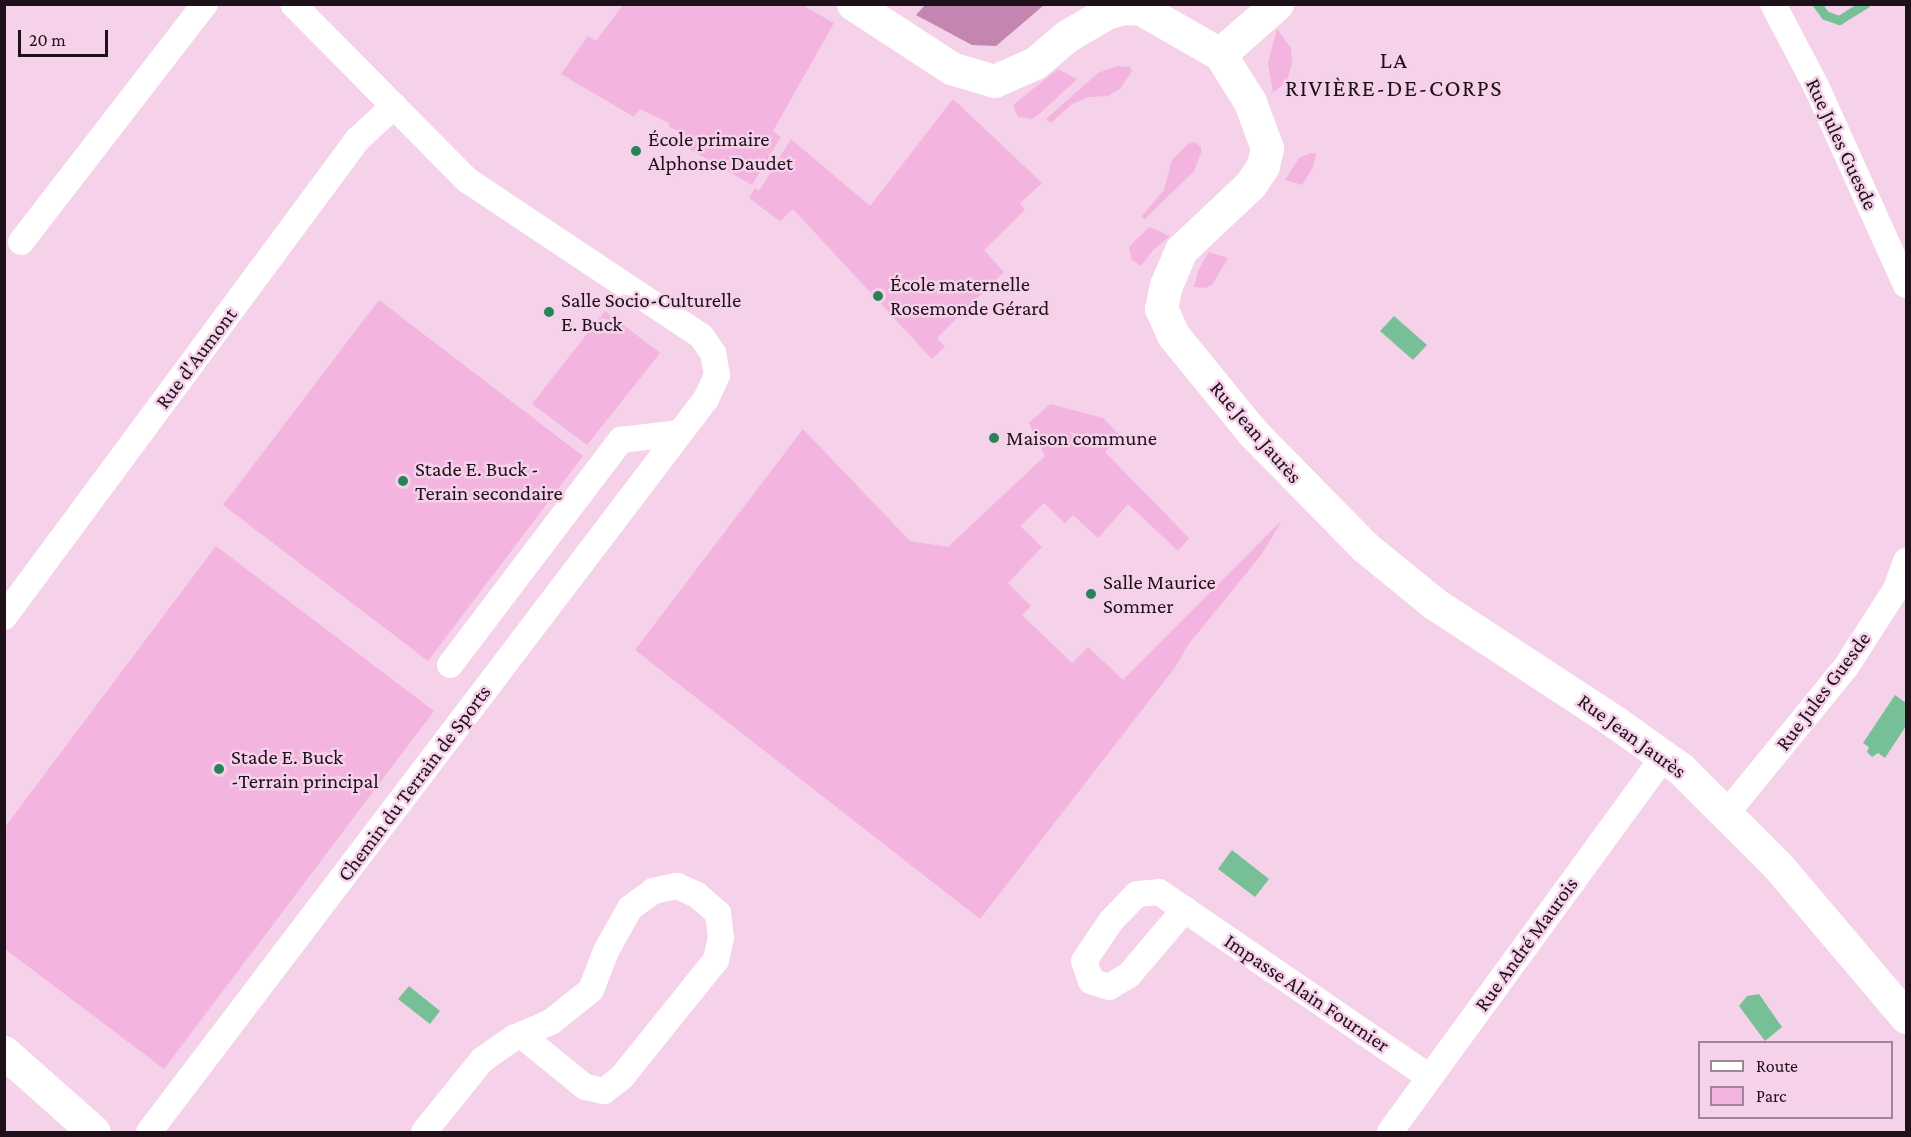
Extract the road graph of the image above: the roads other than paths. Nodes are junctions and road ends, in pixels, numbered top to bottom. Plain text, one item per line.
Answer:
1 (205, 4) edge
2 (293, 4) edge
3 (853, 4) edge
4 (1276, 4) edge
5 (1773, 4) edge
6 (1220, 54) junction
7 (394, 106) junction
8 (21, 242) dead end
9 (1906, 285) edge
10 (678, 433) junction
11 (1906, 561) edge
12 (4, 617) edge
13 (450, 665) dead end
14 (1664, 756) junction
15 (1726, 813) junction
16 (1185, 909) dead end
17 (1906, 1017) edge
18 (521, 1035) junction
19 (4, 1052) edge
20 (1429, 1077) junction
21 (94, 1132) edge
22 (149, 1132) edge
23 (424, 1132) edge
24 (1390, 1132) edge

1 - 8 street
2 - 7 street, Chemin du Terrain de Sports
3 - 6 street, Rue Jean Jaurès
4 - 6 street
5 - 9 street, Rue Jules Guesde
6 - 14 street, Rue Jean Jaurès
7 - 10 street, Chemin du Terrain de Sports
7 - 12 street, Rue d'Aumont
10 - 13 street, Chemin du Terrain de Sports
10 - 22 street, Chemin du Terrain de Sports
11 - 15 street, Rue Jules Guesde
14 - 15 street, Rue Jean Jaurès
14 - 20 street, Rue André Maurois
15 - 17 street, Rue Jean Jaurès
16 - 20 street, Impasse Alain Fournier
18 - 18 street
18 - 23 street
19 - 21 street
20 - 24 street, Rue André Maurois

